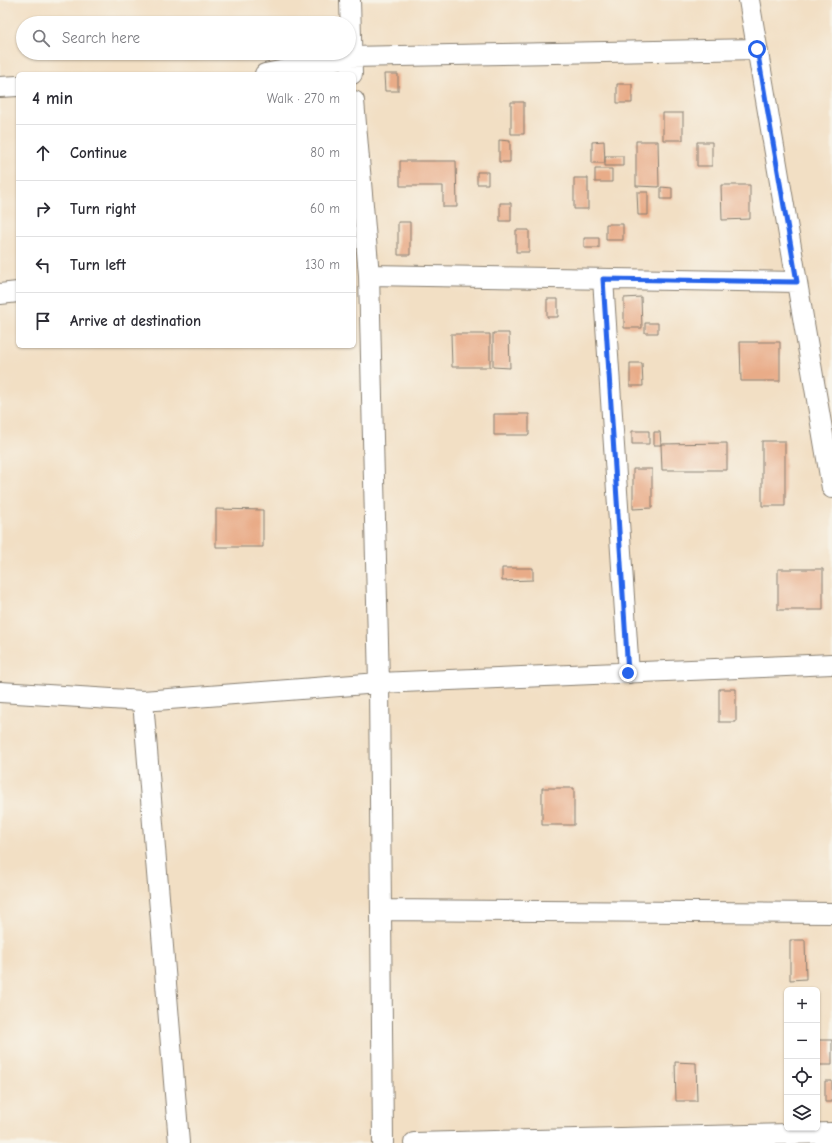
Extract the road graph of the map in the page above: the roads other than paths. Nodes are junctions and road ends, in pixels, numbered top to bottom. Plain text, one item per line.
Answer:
1 (350, 0) edge
2 (749, 0) edge
3 (350, 16) edge
4 (757, 49) junction
5 (351, 65) edge
6 (284, 72) edge
7 (16, 86) edge
8 (0, 87) edge
9 (356, 125) edge
10 (369, 275) junction
11 (603, 279) junction
12 (797, 282) junction
13 (16, 292) edge
14 (0, 294) edge
15 (832, 488) edge
16 (832, 664) edge
17 (628, 673) junction
18 (379, 683) junction
19 (0, 692) edge
20 (143, 701) junction
21 (381, 910) junction
22 (832, 913) edge
23 (832, 1133) edge
24 (179, 1143) edge
25 (383, 1143) edge
26 (414, 1143) edge

1 - 3 street
2 - 4 street
4 - 5 street
4 - 12 street
5 - 6 street
7 - 8 street
9 - 10 street
10 - 11 street
10 - 18 street
11 - 12 street
11 - 17 street
12 - 15 street
13 - 14 street
16 - 17 street
17 - 18 street
18 - 20 street
18 - 21 street
19 - 20 street
20 - 24 street
21 - 22 street
21 - 25 street
23 - 26 street

